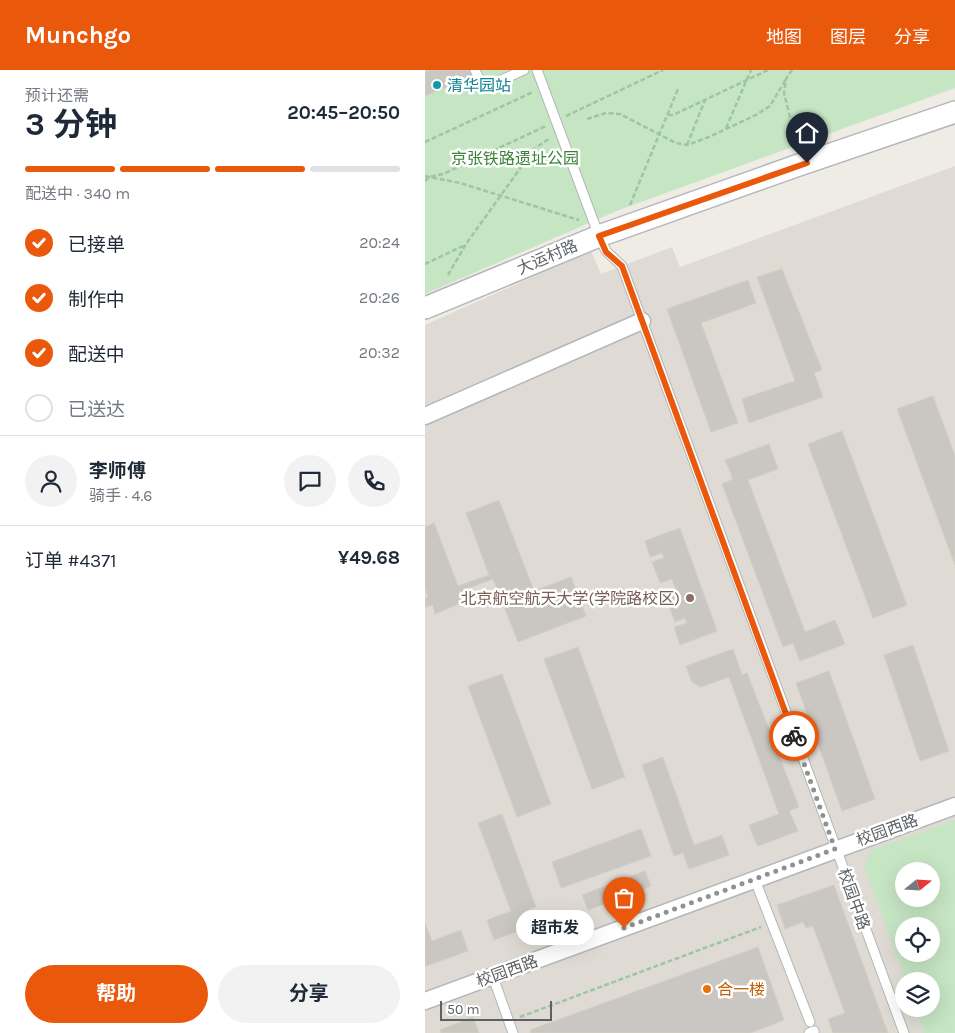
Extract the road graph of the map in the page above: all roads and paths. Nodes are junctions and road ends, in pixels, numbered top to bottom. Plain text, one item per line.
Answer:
1 (475, 70) edge
2 (524, 70) edge
3 (537, 70) edge
4 (663, 70) edge
5 (751, 70) edge
6 (768, 70) edge
7 (792, 70) edge
8 (786, 80) junction
9 (745, 81) junction
10 (678, 89) dead end
11 (533, 92) dead end
12 (705, 100) junction
13 (955, 112) edge
14 (667, 115) junction
15 (587, 119) dead end
16 (556, 121) junction
17 (725, 130) junction
18 (659, 135) junction
19 (551, 137) dead end
20 (425, 142) edge
21 (687, 146) junction
22 (807, 163) junction
23 (427, 177) edge
24 (425, 181) edge
25 (500, 196) junction
26 (630, 206) dead end
27 (579, 220) dead end
28 (599, 236) junction
29 (466, 244) junction
30 (425, 264) edge
31 (448, 275) dead end
32 (425, 308) edge
33 (642, 321) junction
34 (425, 416) edge
35 (955, 806) edge
36 (835, 849) junction
37 (755, 880) junction
38 (772, 922) junction
39 (493, 977) junction
40 (425, 1001) edge
41 (509, 1021) junction
42 (810, 1022) dead end
43 (513, 1033) edge
44 (809, 1033) edge
45 (814, 1033) edge
46 (904, 1033) edge

1 - 2 lane
3 - 16 lane, 校园中路
4 - 16 path
5 - 9 path
6 - 9 path
7 - 8 path
8 - 17 path
8 - 22 path
9 - 12 path
9 - 17 path
10 - 14 path
11 - 20 path
12 - 14 path
12 - 21 path
13 - 22 street, 大运村路
14 - 18 path
15 - 18 path
16 - 23 path
16 - 28 lane, 校园中路
17 - 21 path
18 - 21 path
18 - 26 path
19 - 25 path
22 - 28 street, 大运村路
23 - 24 path
23 - 25 path
25 - 27 path
25 - 29 path
28 - 32 street, 大运村路
28 - 33 lane, 校园中路
29 - 30 path
29 - 31 path
33 - 34 street
33 - 36 lane, 校园中路
35 - 36 street, 校园西路
36 - 37 street, 校园西路
36 - 46 lane, 校园中路
37 - 38 lane
37 - 39 street, 校园西路
38 - 41 path
38 - 42 lane
39 - 40 street, 校园西路
39 - 41 lane
41 - 43 lane
44 - 45 lane

